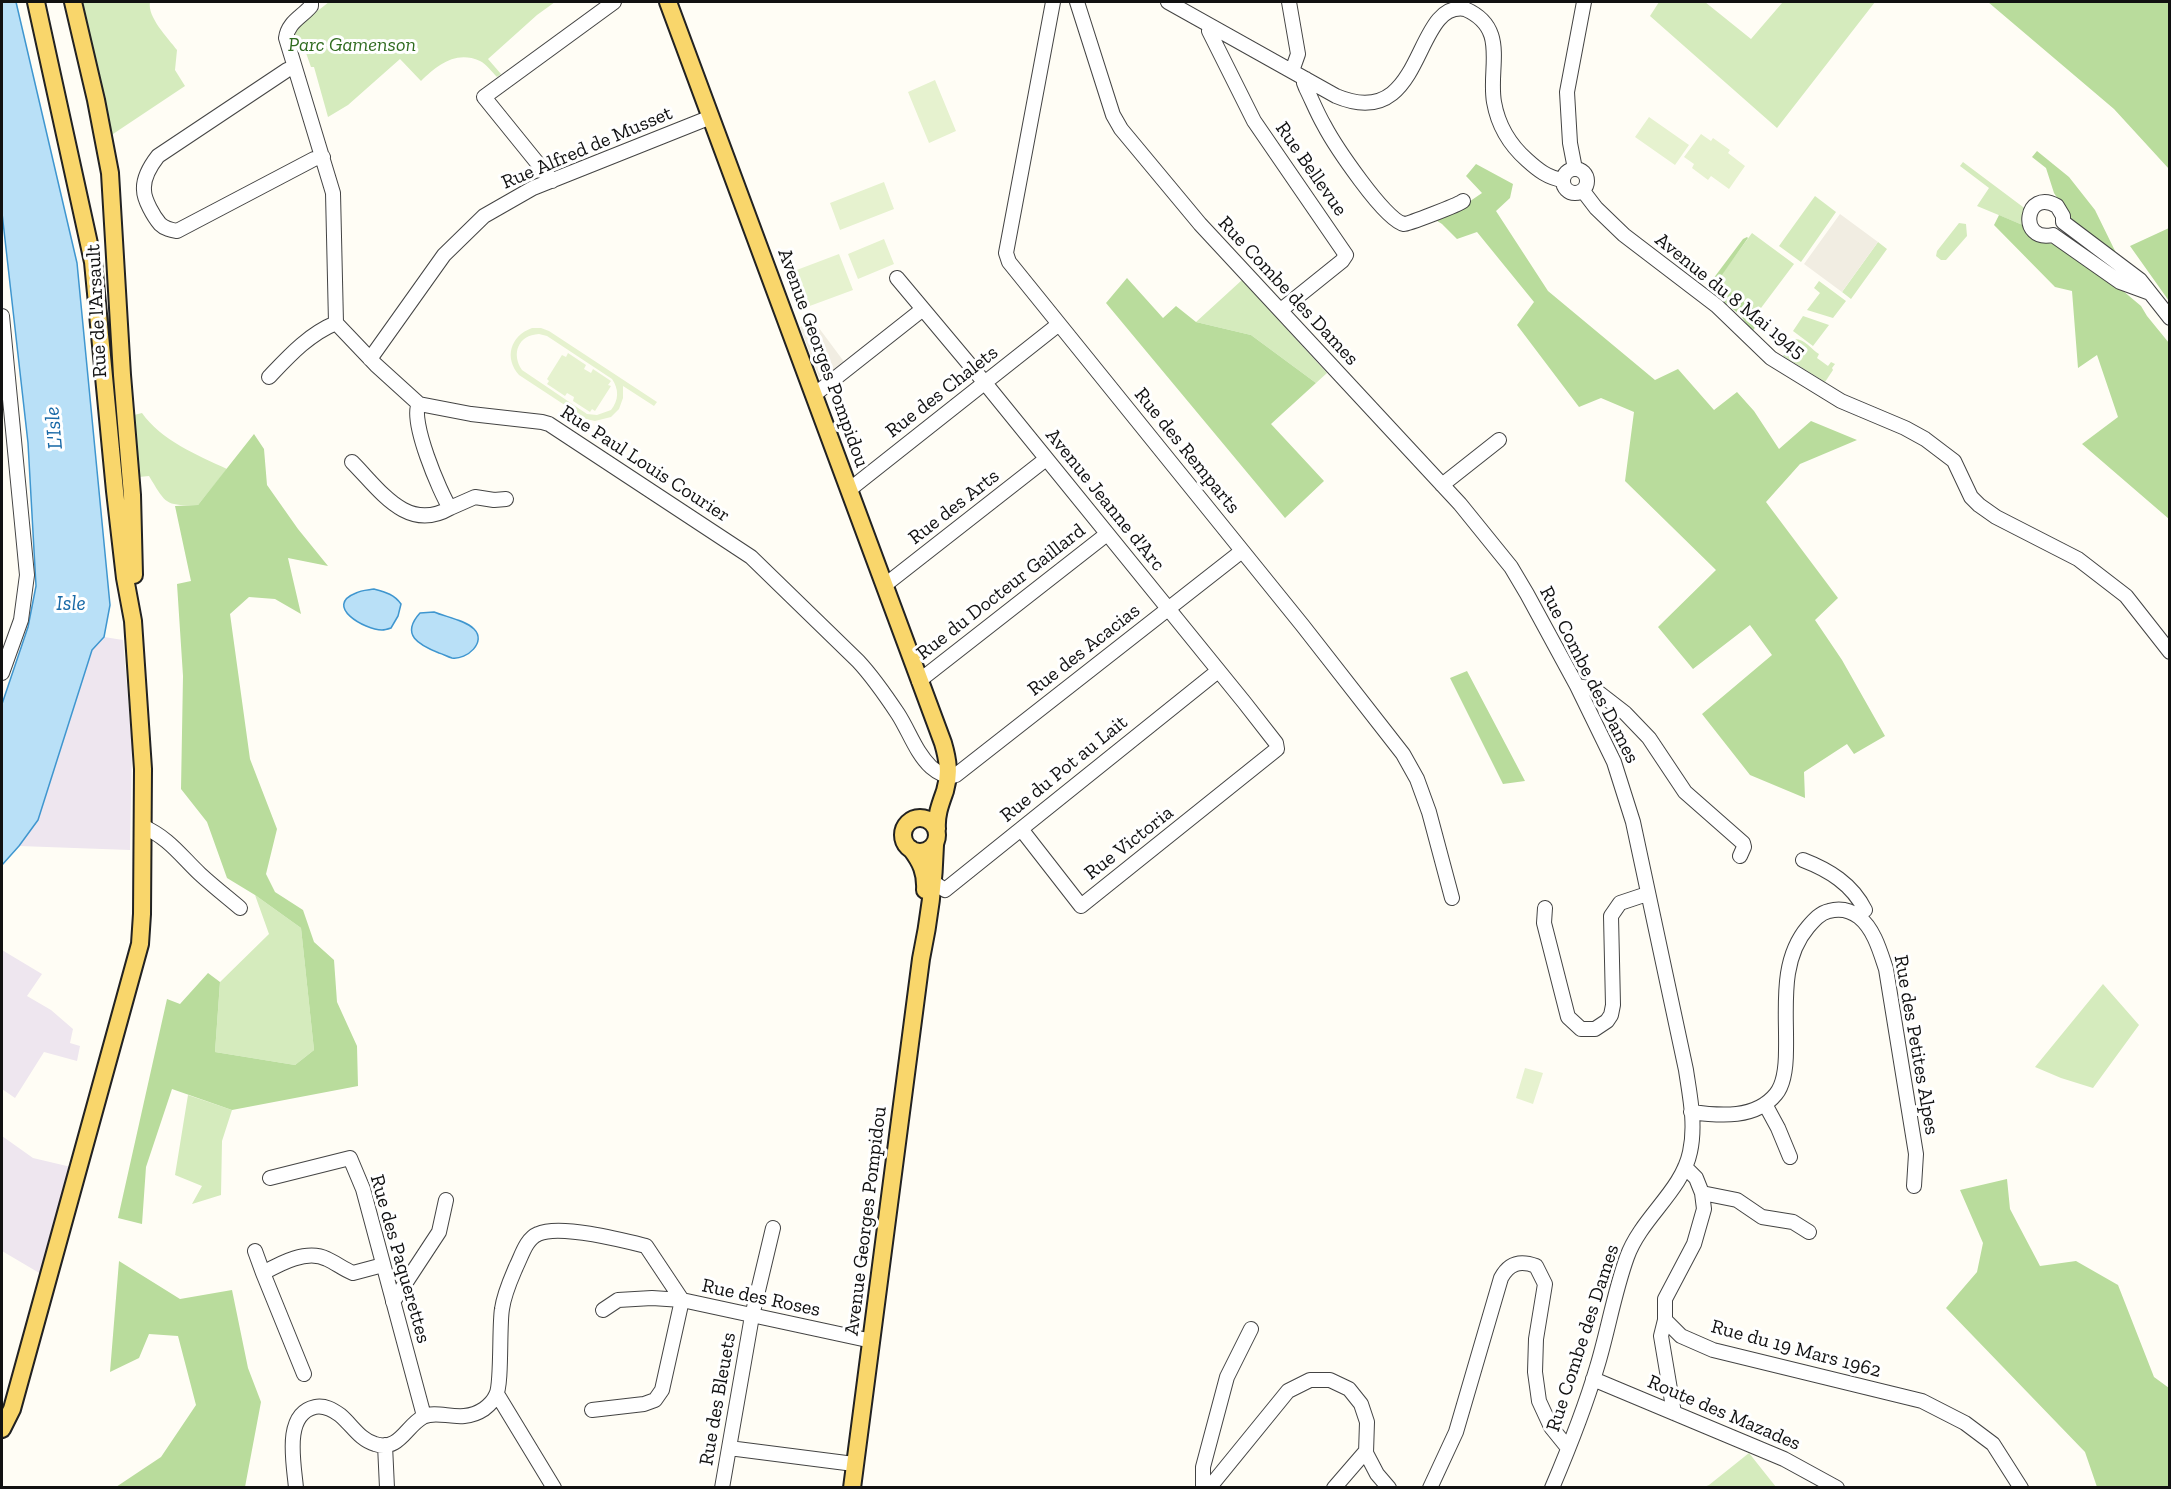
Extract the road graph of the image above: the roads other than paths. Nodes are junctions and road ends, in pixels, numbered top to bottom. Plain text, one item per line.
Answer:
1 (36, 2) edge
2 (73, 2) edge
3 (311, 2) edge
4 (614, 2) edge
5 (668, 2) edge
6 (1053, 2) edge
7 (1077, 2) edge
8 (1169, 2) edge
9 (1289, 2) edge
10 (1584, 2) edge
11 (1450, 4) edge
12 (1211, 27) junction
13 (294, 68) junction
14 (1292, 71) junction
15 (1306, 79) junction
16 (711, 117) junction
17 (323, 157) junction
18 (1575, 169) junction
19 (1563, 180) junction
20 (552, 181) junction
21 (1583, 191) junction
22 (1463, 201) dead end
23 (897, 278) dead end
24 (2150, 293) junction
25 (923, 309) junction
26 (1281, 310) junction
27 (2, 316) edge
28 (2169, 318) edge
29 (336, 323) junction
30 (1059, 324) junction
31 (370, 358) junction
32 (270, 377) dead end
33 (985, 383) junction
34 (814, 395) junction
35 (6, 398) edge
36 (419, 404) junction
37 (1499, 440) dead end
38 (2, 456) edge
39 (16, 456) junction
40 (1046, 459) junction
41 (352, 462) dead end
42 (1442, 485) junction
43 (849, 490) junction
44 (506, 499) dead end
45 (128, 504) junction
46 (450, 508) junction
47 (1107, 534) junction
48 (1242, 551) junction
49 (885, 585) junction
50 (1168, 609) junction
51 (133, 621) junction
52 (2169, 652) edge
53 (1218, 671) junction
54 (2, 673) edge
55 (919, 681) junction
56 (1577, 687) junction
57 (1277, 749) joint
58 (944, 774) junction
59 (920, 817) junction
60 (142, 826) junction
61 (1021, 829) junction
62 (936, 837) junction
63 (910, 849) junction
64 (1740, 856) dead end
65 (1803, 860) dead end
66 (933, 882) junction
67 (1647, 894) junction
68 (1452, 898) dead end
69 (240, 908) dead end
70 (1545, 908) dead end
71 (1865, 910) dead end
72 (921, 959) junction
73 (1765, 1104) junction
74 (1691, 1112) junction
75 (1790, 1157) dead end
76 (1685, 1167) junction
77 (270, 1178) dead end
78 (1914, 1186) dead end
79 (1702, 1193) junction
80 (446, 1200) dead end
81 (773, 1228) dead end
82 (1809, 1232) dead end
83 (255, 1251) dead end
84 (383, 1265) junction
85 (263, 1273) junction
86 (682, 1300) junction
87 (393, 1302) junction
88 (603, 1310) dead end
89 (752, 1316) junction
90 (1665, 1320) junction
91 (1251, 1329) dead end
92 (872, 1341) junction
93 (304, 1374) dead end
94 (1593, 1379) junction
95 (497, 1394) junction
96 (592, 1410) dead end
97 (6, 1411) edge
98 (1674, 1413) junction
99 (424, 1416) junction
100 (2, 1429) edge
101 (385, 1445) junction
102 (729, 1448) junction
103 (1568, 1448) junction
104 (1366, 1451) junction
105 (854, 1464) junction
106 (296, 1488) edge
107 (387, 1488) edge
108 (554, 1488) edge
109 (722, 1488) edge
110 (852, 1488) edge
111 (1203, 1488) edge
112 (1209, 1488) edge
113 (1335, 1488) edge
114 (1389, 1488) edge
115 (1430, 1488) edge
116 (1552, 1488) edge
117 (1837, 1488) edge
118 (2021, 1488) edge

1 - 45 main road
2 - 45 main road, Rue de l'Arsault
3 - 13 street
4 - 20 street
5 - 16 main road, Avenue Georges Pompidou
6 - 30 street, Rue des Remparts
7 - 26 street, Rue Combe des Dames
8 - 12 street
9 - 14 street
10 - 18 street
11 - 15 street
11 - 19 street
12 - 14 street
12 - 26 street, Rue Bellevue
13 - 17 street
13 - 17 street
14 - 15 street
15 - 22 street
16 - 20 street, Rue Alfred de Musset
16 - 34 main road, Avenue Georges Pompidou
17 - 29 street
18 - 19 street
18 - 21 street
19 - 21 street
20 - 31 street, Rue Alfred de Musset
21 - 52 street, Avenue du 8 Mai 1945
23 - 25 street, Avenue Jeanne d'Arc
24 - 24 street
24 - 28 street
25 - 33 street, Avenue Jeanne d'Arc
25 - 34 street
26 - 42 street, Rue Combe des Dames
27 - 35 street
29 - 31 street
29 - 32 street
30 - 33 street, Rue des Chalets
30 - 48 street, Rue des Remparts
31 - 36 street
33 - 40 street, Avenue Jeanne d'Arc
33 - 43 street, Rue des Chalets
34 - 43 main road, Avenue Georges Pompidou
35 - 39 street
36 - 46 street
36 - 58 street, Rue Paul Louis Courier
37 - 42 street
38 - 39 street
39 - 54 street
40 - 47 street, Avenue Jeanne d'Arc
40 - 49 street, Rue des Arts
41 - 46 street
42 - 56 street, Rue Combe des Dames
43 - 49 main road, Avenue Georges Pompidou
44 - 46 street
45 - 51 main road, Rue de l'Arsault
45 - 51 main road
47 - 50 street, Avenue Jeanne d'Arc
47 - 55 street, Rue du Docteur Gaillard
48 - 50 street, Rue des Acacias
48 - 68 street, Rue des Remparts
49 - 55 main road, Avenue Georges Pompidou
50 - 53 street, Avenue Jeanne d'Arc
50 - 58 street, Rue des Acacias
51 - 60 main road
53 - 57 street, Avenue Jeanne d'Arc
53 - 61 street, Rue du Pot au Lait
55 - 58 main road, Avenue Georges Pompidou
56 - 64 street
56 - 67 street, Rue Combe des Dames
57 - 61 street, Rue Victoria
58 - 59 main road, Avenue Georges Pompidou
58 - 62 main road, Avenue Georges Pompidou
59 - 62 main road
59 - 63 main road
60 - 69 street
60 - 97 main road
61 - 66 street, Rue du Pot au Lait
62 - 63 main road
62 - 66 main road, Avenue Georges Pompidou
63 - 72 main road, Avenue Georges Pompidou
65 - 71 street
66 - 72 main road, Avenue Georges Pompidou
67 - 70 street
67 - 74 street, Rue Combe des Dames
72 - 92 main road, Avenue Georges Pompidou
73 - 74 street
73 - 75 street
73 - 78 street, Rue des Petites Alpes
74 - 76 street, Rue Combe des Dames
76 - 79 street
76 - 94 street, Rue Combe des Dames
77 - 84 street, Rue des Paquerettes
79 - 82 street
79 - 90 street
80 - 87 street
81 - 89 street, Rue des Bleuets
83 - 85 street
84 - 85 street
84 - 87 street, Rue des Paquerettes
85 - 93 street
86 - 88 street
86 - 89 street, Rue des Roses
86 - 95 street, Rue des Roses
86 - 96 street
87 - 99 street, Rue des Paquerettes
89 - 92 street, Rue des Roses
89 - 102 street, Rue des Bleuets
90 - 98 street
90 - 118 street, Rue du 19 Mars 1962
91 - 111 street
92 - 105 main road, Avenue Georges Pompidou
94 - 98 street, Route des Mazades
94 - 103 street, Rue Combe des Dames
95 - 99 street
95 - 108 street
97 - 100 main road
98 - 117 street, Route des Mazades
99 - 101 street
101 - 106 street
101 - 107 street
102 - 105 street
102 - 109 street, Rue des Bleuets
103 - 115 street
103 - 116 street, Rue Combe des Dames
104 - 112 street
104 - 113 street
104 - 114 street
105 - 110 main road, Avenue Georges Pompidou

